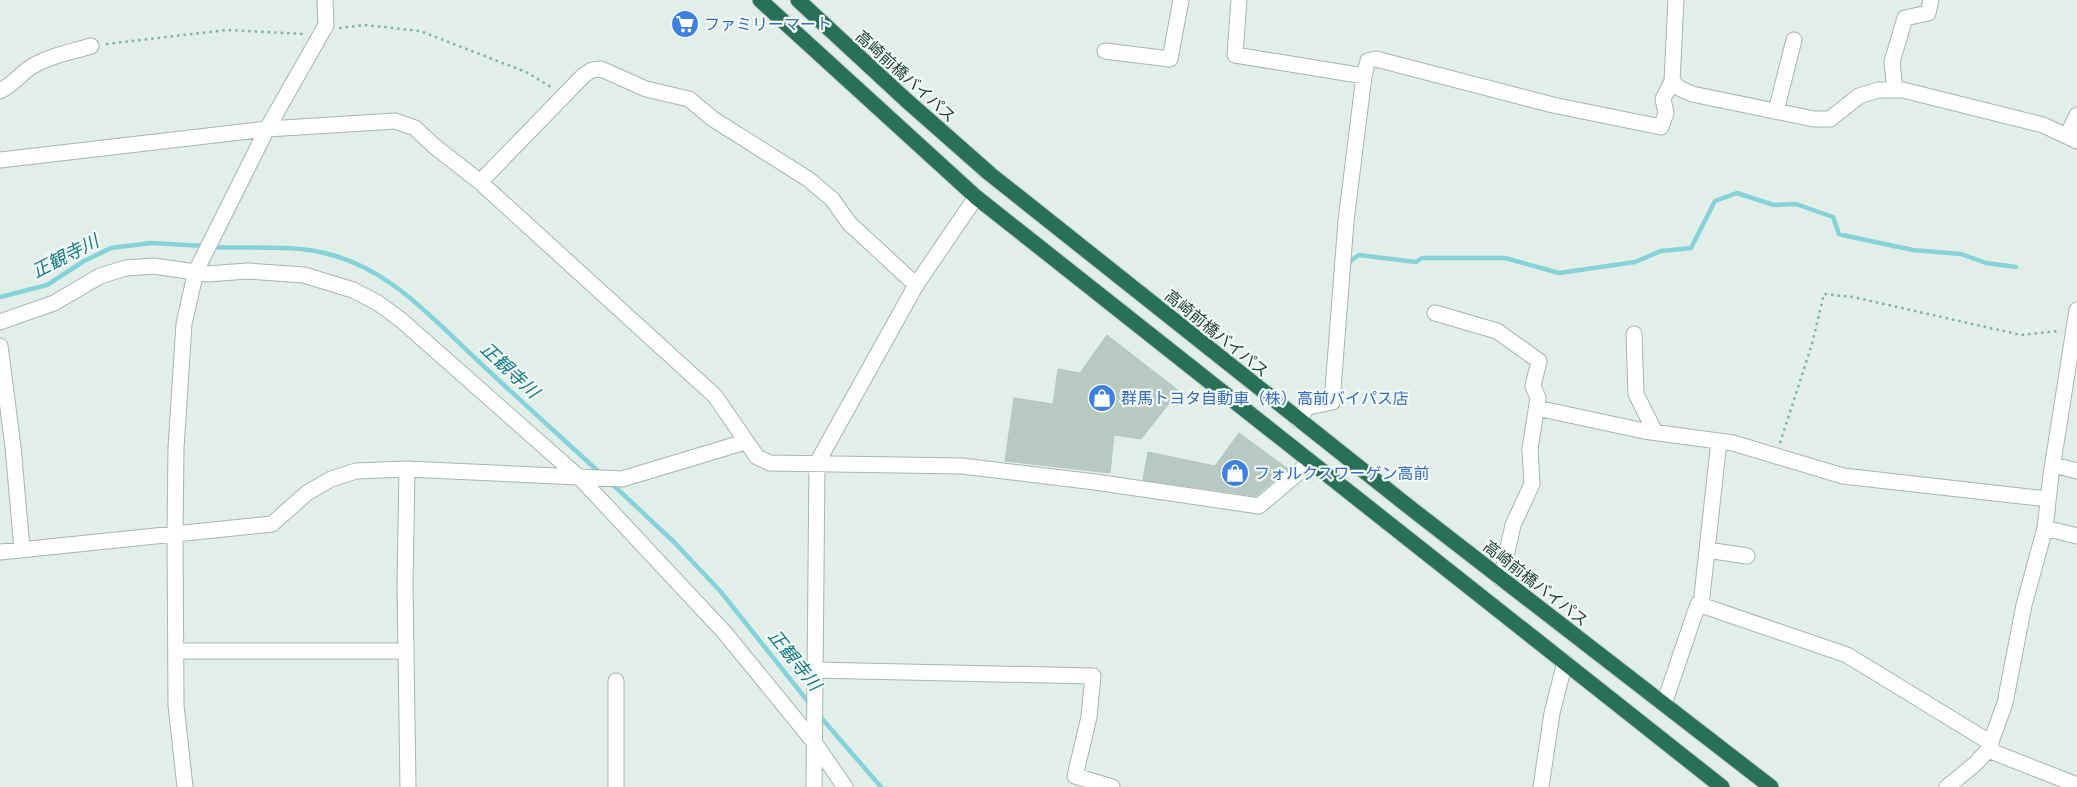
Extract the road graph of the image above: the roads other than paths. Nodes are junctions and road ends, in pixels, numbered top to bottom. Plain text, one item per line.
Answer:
1 (325, 0) edge
2 (760, 0) edge
3 (798, 0) edge
4 (1181, 0) edge
5 (1239, 0) edge
6 (1676, 0) edge
7 (1931, 0) edge
8 (1794, 40) dead end
9 (91, 46) dead end
10 (1105, 51) dead end
11 (1364, 76) junction
12 (1672, 81) junction
13 (1894, 90) junction
14 (0, 91) edge
15 (1776, 111) junction
16 (2077, 115) edge
17 (267, 129) junction
18 (2072, 139) edge
19 (0, 160) edge
20 (480, 182) junction
21 (976, 197) junction
22 (196, 271) junction
23 (916, 285) junction
24 (2077, 310) edge
25 (1435, 313) dead end
26 (0, 322) edge
27 (1634, 334) dead end
28 (2075, 334) edge
29 (0, 346) edge
30 (1537, 408) junction
31 (1298, 420) junction
32 (1655, 432) junction
33 (1719, 441) junction
34 (745, 442) junction
35 (1308, 462) junction
36 (817, 463) junction
37 (2054, 465) junction
38 (407, 469) junction
39 (2077, 471) edge
40 (580, 478) junction
41 (2048, 499) junction
42 (2045, 528) junction
43 (175, 534) junction
44 (2077, 536) edge
45 (22, 549) junction
46 (1707, 550) junction
47 (0, 552) edge
48 (1747, 556) dead end
49 (1501, 579) junction
50 (1701, 605) junction
51 (176, 651) junction
52 (405, 651) junction
53 (1565, 662) junction
54 (814, 670) junction
55 (616, 681) dead end
56 (1664, 704) junction
57 (814, 742) junction
58 (1990, 747) junction
59 (814, 782) edge
60 (2077, 785) edge
61 (845, 786) edge
62 (185, 787) edge
63 (408, 787) edge
64 (616, 787) edge
65 (1112, 787) edge
66 (1541, 787) edge
67 (1722, 787) edge
68 (1771, 787) edge
69 (1947, 787) edge

1 - 17 street
2 - 21 highway
3 - 31 highway, 高崎前橋バイパス
4 - 10 street
5 - 11 street
6 - 12 street
7 - 13 street
8 - 15 street
9 - 14 street
11 - 12 street
11 - 31 street
12 - 15 street
13 - 15 street
13 - 18 street
16 - 18 street
17 - 19 street
17 - 20 street
17 - 22 street
20 - 23 street
20 - 34 street
21 - 23 street
21 - 35 highway
22 - 26 street
22 - 40 street
22 - 43 street
23 - 36 street
24 - 28 street
25 - 30 street
27 - 32 street
28 - 37 street
29 - 45 street
30 - 32 street
30 - 49 street
31 - 49 highway, 高崎前橋バイパス
32 - 33 street
33 - 41 street
33 - 46 street
34 - 36 street
34 - 40 street
35 - 36 street
35 - 53 highway
36 - 54 street
37 - 39 street
37 - 41 street
38 - 40 street
38 - 43 street
38 - 52 street
40 - 57 street
41 - 42 street
42 - 44 street
42 - 58 street
43 - 45 street
43 - 51 street
45 - 47 street
46 - 48 street
46 - 50 street
49 - 56 highway, 高崎前橋バイパス
50 - 56 street
50 - 58 street
51 - 52 street
51 - 62 street
52 - 63 street
53 - 66 street
53 - 67 highway
54 - 57 street
54 - 65 street
55 - 64 street
56 - 68 highway, 高崎前橋バイパス
57 - 59 street
57 - 61 street
58 - 60 street
58 - 69 street
59 - 61 street

